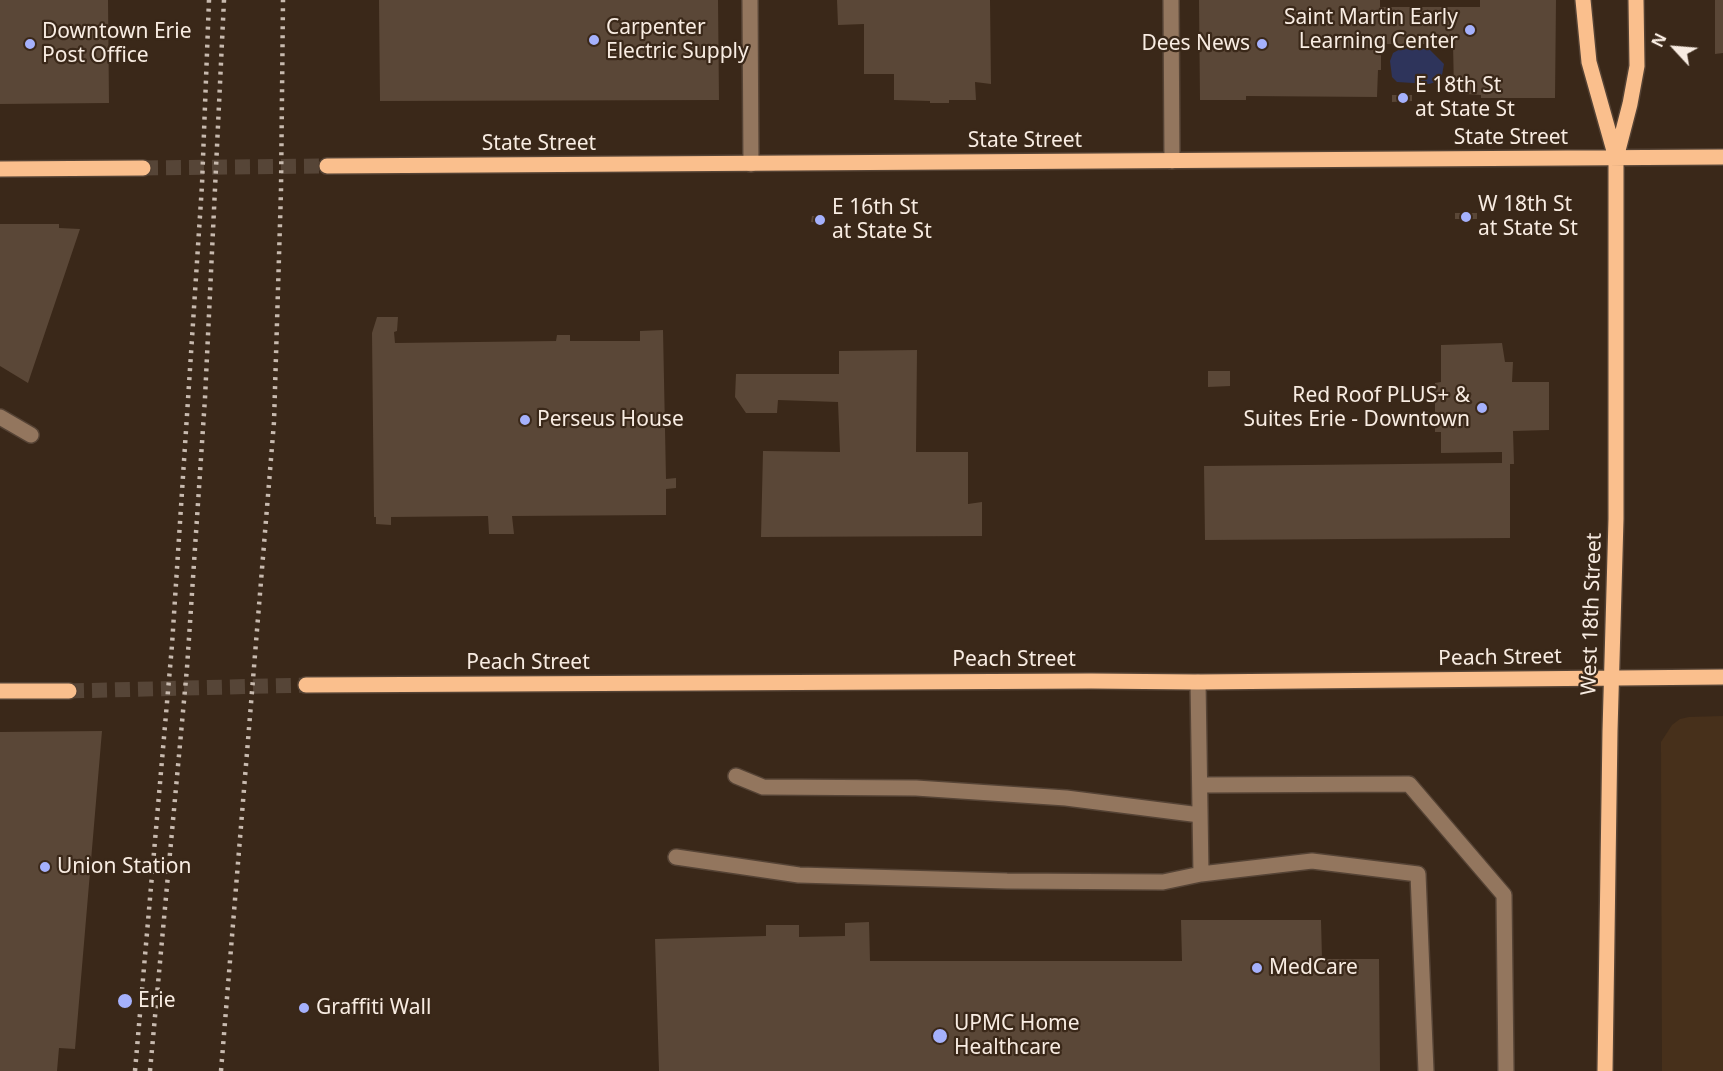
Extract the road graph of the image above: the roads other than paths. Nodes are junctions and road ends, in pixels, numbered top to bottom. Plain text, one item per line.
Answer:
1 (750, 0) edge
2 (1171, 0) edge
3 (1583, 0) edge
4 (1636, 0) edge
5 (1723, 157) edge
6 (1616, 158) junction
7 (1172, 161) junction
8 (751, 164) junction
9 (327, 166) tunnel mouth
10 (143, 168) tunnel mouth
11 (0, 169) edge
12 (0, 417) edge
13 (31, 435) dead end
14 (1723, 676) edge
15 (1611, 678) junction
16 (1198, 682) junction
17 (306, 685) tunnel mouth
18 (0, 691) edge
19 (69, 691) tunnel mouth
20 (736, 776) dead end
21 (1200, 785) junction
22 (1200, 815) junction
23 (676, 857) dead end
24 (1201, 874) junction
25 (1426, 1071) edge
26 (1506, 1071) edge
27 (1605, 1071) edge

1 - 8 street
2 - 7 street
3 - 6 main road
4 - 6 main road
5 - 6 main road, State Street
6 - 7 main road, State Street
6 - 15 main road, West 18th Street
7 - 8 main road, State Street
8 - 9 main road, State Street
10 - 11 main road
12 - 13 street
14 - 15 main road, Peach Street
15 - 16 main road, Peach Street
15 - 27 main road, West 18th Street
16 - 17 main road, Peach Street
16 - 21 street
18 - 19 main road
20 - 22 street
21 - 22 street
21 - 26 street
22 - 24 street
23 - 24 street
24 - 25 street

